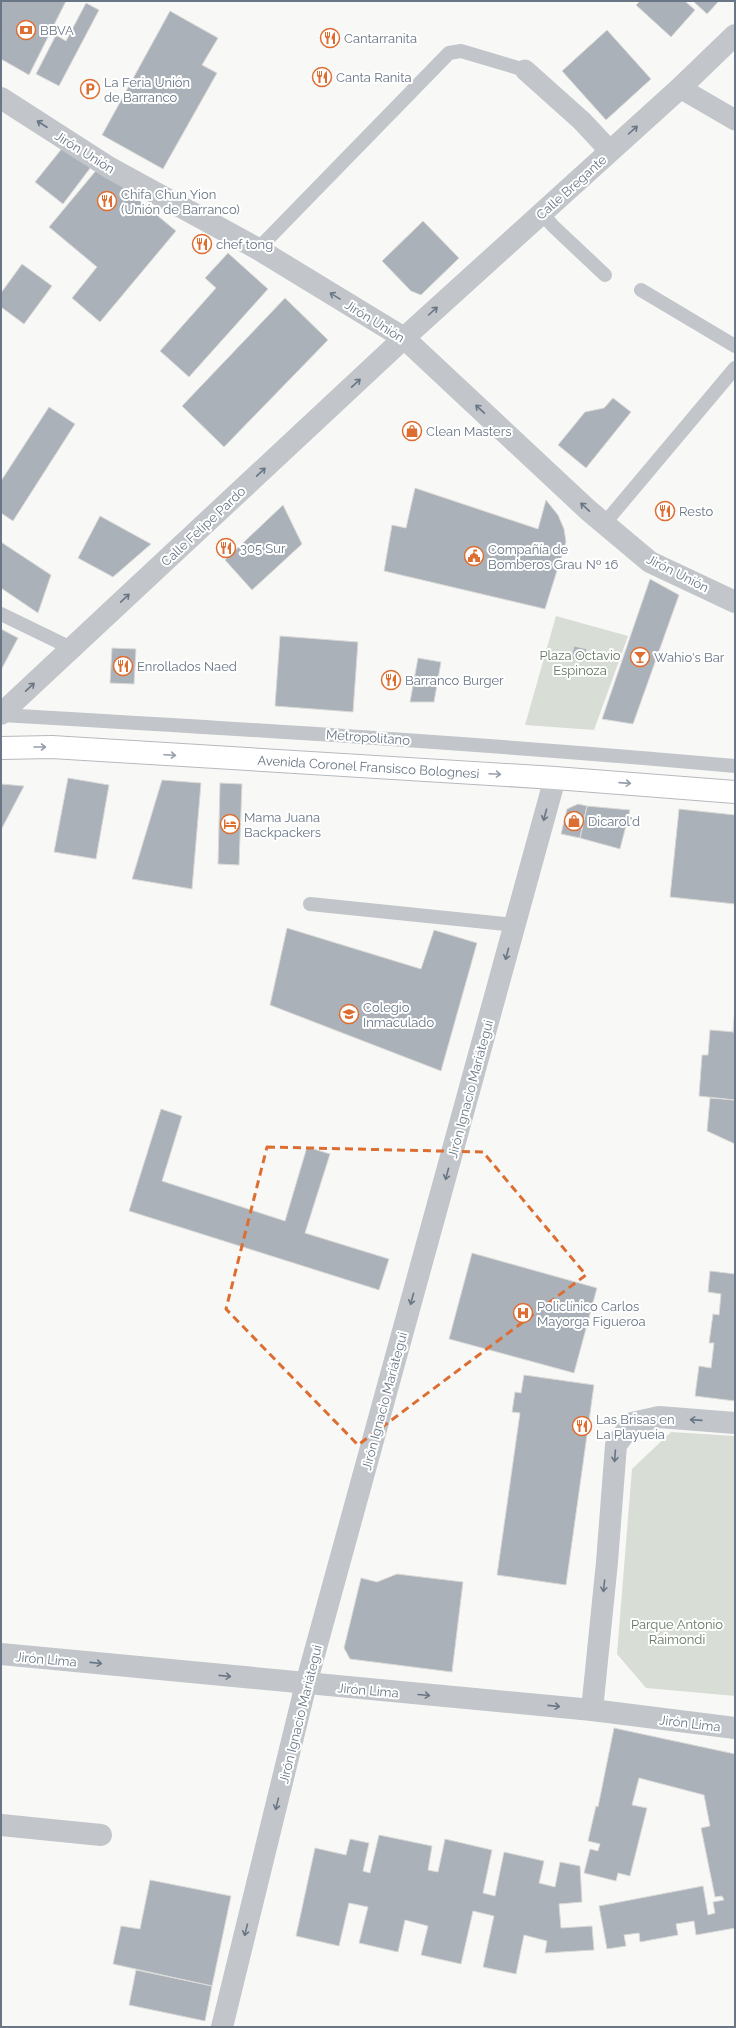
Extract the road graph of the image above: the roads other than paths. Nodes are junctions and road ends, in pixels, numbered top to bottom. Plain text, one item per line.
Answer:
1 (735, 35) edge
2 (524, 70) joint
3 (680, 88) junction
4 (1, 98) edge
5 (735, 120) edge
6 (610, 151) junction
7 (542, 213) junction
8 (258, 249) junction
9 (605, 275) dead end
10 (641, 290) dead end
11 (404, 338) junction
12 (735, 346) edge
13 (735, 368) edge
14 (604, 524) junction
15 (735, 602) edge
16 (1, 614) edge
17 (71, 648) junction
18 (1, 714) edge
19 (1, 748) edge
20 (735, 766) edge
21 (555, 778) junction
22 (735, 792) edge
23 (310, 904) dead end
24 (515, 925) junction
25 (735, 1423) edge
26 (1, 1654) edge
27 (306, 1684) junction
28 (592, 1710) junction
29 (735, 1728) edge
30 (1, 1825) edge
31 (101, 1835) dead end
32 (222, 2027) edge

1 - 3 street, Calle Bregante
2 - 6 street
2 - 8 lane
3 - 5 street
6 -> 3 street, Calle Bregante
8 -> 4 street, Jirón Unión
6 - 7 street, Calle Bregante
7 - 9 lane
11 -> 7 street, Calle Bregante
11 -> 8 street, Jirón Unión
10 - 12 lane
14 -> 11 street, Jirón Unión
17 -> 11 street, Calle Felipe Pardo
13 - 14 lane
14 - 15 street, Jirón Unión
16 - 17 lane
18 -> 17 street, Calle Felipe Pardo
18 - 20 lane, Metropolitano
19 -> 21 main road, Avenida Coronel Fransisco Bolognesi
21 -> 22 main road, Avenida Coronel Fransisco Bolognesi
21 -> 24 street, Jirón Ignacio Mariátegui
23 - 24 lane
24 -> 27 street, Jirón Ignacio Mariátegui
25 -> 28 street
26 -> 27 street, Jirón Lima
27 -> 28 street, Jirón Lima
27 -> 32 street, Jirón Ignacio Mariátegui
28 - 29 street, Jirón Lima
30 - 31 street

